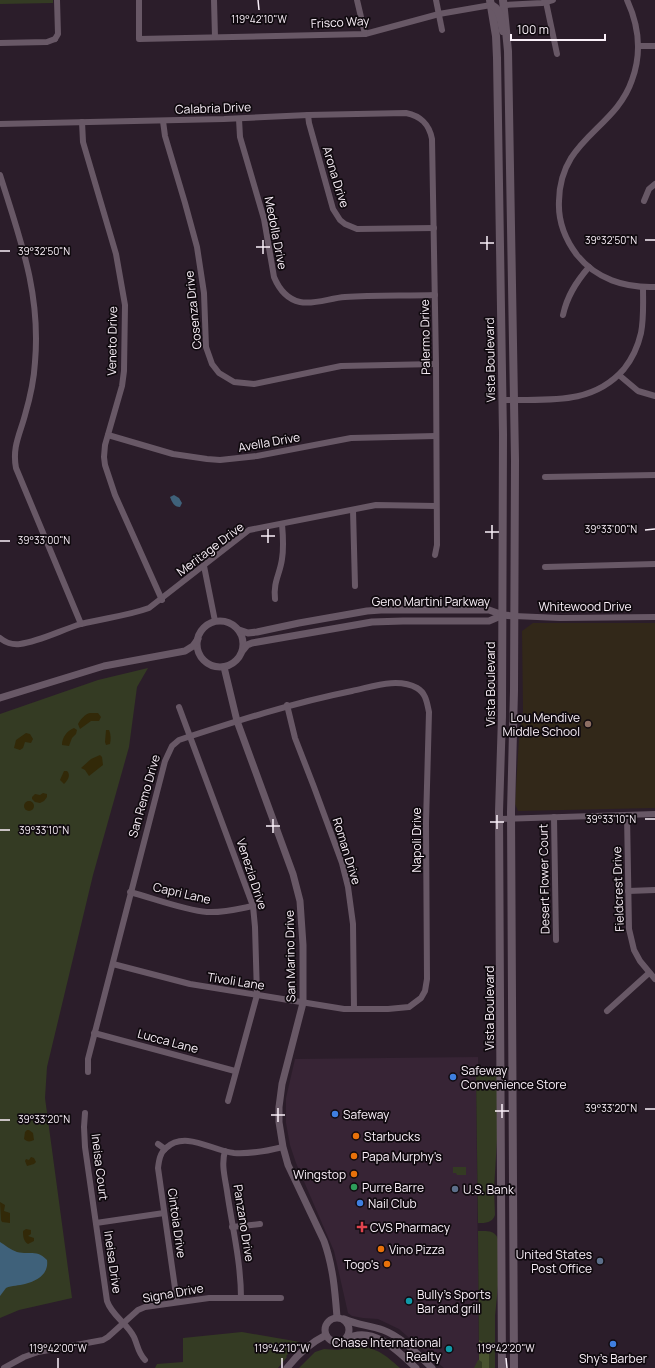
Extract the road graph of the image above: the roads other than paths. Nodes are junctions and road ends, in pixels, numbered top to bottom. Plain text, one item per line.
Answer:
1 (57, 0) edge
2 (138, 0) edge
3 (214, 0) edge
4 (357, 0) edge
5 (436, 0) edge
6 (553, 0) edge
7 (628, 0) edge
8 (502, 2) edge
9 (546, 2) junction
10 (491, 3) edge
11 (438, 14) junction
12 (442, 30) dead end
13 (365, 34) junction
14 (215, 37) junction
15 (0, 43) edge
16 (638, 46) junction
17 (655, 46) edge
18 (508, 51) junction
19 (557, 54) dead end
20 (308, 115) junction
21 (239, 118) junction
22 (163, 121) junction
23 (424, 121) joint
24 (82, 122) junction
25 (0, 124) edge
26 (0, 176) edge
27 (655, 184) edge
28 (644, 202) dead end
29 (434, 228) junction
30 (589, 267) junction
31 (643, 287) junction
32 (655, 287) edge
33 (435, 295) junction
34 (563, 316) dead end
35 (436, 364) junction
36 (619, 375) junction
37 (655, 396) edge
38 (514, 399) junction
39 (503, 400) junction
40 (108, 435) junction
41 (436, 436) junction
42 (655, 475) edge
43 (545, 477) dead end
44 (655, 478) edge
45 (436, 506) junction
46 (353, 510) junction
47 (282, 524) junction
48 (435, 555) dead end
49 (655, 564) edge
50 (204, 566) junction
51 (545, 567) dead end
52 (355, 586) dead end
53 (275, 598) dead end
54 (162, 600) junction
55 (503, 615) junction
56 (514, 616) junction
57 (655, 617) edge
58 (215, 622) junction
59 (81, 624) junction
60 (240, 630) junction
61 (0, 638) edge
62 (198, 639) junction
63 (243, 650) junction
64 (185, 651) junction
65 (200, 656) junction
66 (224, 667) junction
67 (418, 689) joint
68 (0, 698) edge
69 (287, 705) junction
70 (178, 707) dead end
71 (237, 720) junction
72 (190, 736) junction
73 (655, 814) edge
74 (627, 815) junction
75 (554, 817) junction
76 (500, 819) junction
77 (511, 819) junction
78 (655, 890) edge
79 (628, 891) junction
80 (130, 892) junction
81 (253, 906) junction
82 (556, 940) dead end
83 (113, 964) junction
84 (649, 973) junction
85 (655, 979) edge
86 (424, 993) joint
87 (257, 995) junction
88 (303, 1003) junction
89 (354, 1009) junction
90 (607, 1011) dead end
91 (94, 1033) junction
92 (236, 1071) junction
93 (88, 1072) dead end
94 (228, 1101) dead end
95 (85, 1113) dead end
96 (158, 1144) dead end
97 (283, 1147) junction
98 (165, 1149) junction
99 (225, 1151) junction
100 (164, 1213) junction
101 (96, 1223) junction
102 (260, 1224) dead end
103 (232, 1227) junction
104 (241, 1298) junction
105 (281, 1298) dead end
106 (177, 1302) junction
107 (341, 1318) junction
108 (123, 1324) junction
109 (326, 1335) junction
110 (346, 1339) junction
111 (145, 1360) dead end
112 (4, 1368) edge
113 (287, 1368) edge
114 (416, 1368) edge
115 (432, 1368) edge
116 (502, 1368) edge
117 (514, 1368) edge

1 - 15 street
2 - 14 street, Frisco Way
3 - 14 street
4 - 13 street
5 - 11 street
6 - 9 street
7 - 16 street
8 - 9 street
8 - 18 main road, Vista Boulevard
9 - 19 street
10 - 11 street, Frisco Way
10 - 18 main road
10 - 39 main road, Vista Boulevard
11 - 12 street
11 - 13 street, Frisco Way
13 - 14 street, Frisco Way
16 - 17 street
16 - 30 street
18 - 38 main road, Vista Boulevard
20 - 21 street, Calabria Drive
20 - 23 street, Calabria Drive
20 - 29 street, Arona Drive
21 - 22 street, Calabria Drive
21 - 33 street, Medolla Drive
22 - 24 street, Calabria Drive
22 - 35 street, Cosenza Drive
23 - 29 street, Palermo Drive
24 - 25 street, Calabria Drive
24 - 40 street, Veneto Drive
26 - 59 street
27 - 28 street
29 - 33 street, Palermo Drive
30 - 31 street
30 - 34 street
31 - 32 street
31 - 36 street
33 - 35 street, Palermo Drive
35 - 41 street, Palermo Drive
36 - 37 street
36 - 38 street
38 - 39 street
38 - 56 main road, Vista Boulevard
39 - 55 main road, Vista Boulevard
40 - 41 street, Avella Drive
40 - 54 street, Veneto Drive
41 - 45 street, Palermo Drive
42 - 43 street
42 - 44 street
45 - 46 street, Meritage Drive
45 - 48 street, Palermo Drive
46 - 47 street, Meritage Drive
46 - 52 street
47 - 50 street, Meritage Drive
47 - 53 street
49 - 51 street
50 - 54 street, Meritage Drive
50 - 58 street
54 - 59 street, Meritage Drive
55 - 56 street
55 - 60 street, Geno Martini Parkway
55 - 63 street, Geno Martini Parkway
55 - 76 main road, Vista Boulevard
56 - 57 street, Whitewood Drive
56 - 77 main road, Vista Boulevard
58 - 60 street
58 - 62 street
59 - 61 street, Meritage Drive
60 - 63 street
62 - 64 street
62 - 65 street
63 - 66 street
64 - 65 street
64 - 68 street
65 - 66 street
66 - 71 street, San Marino Drive
67 - 69 street, San Remo Drive
67 - 86 street, Napoli Drive
69 - 71 street, San Remo Drive
69 - 89 street, Roman Drive
70 - 72 street, Venezia Drive
71 - 72 street, San Remo Drive
71 - 88 street, San Marino Drive
72 - 80 street, San Remo Drive
72 - 81 street, Venezia Drive
73 - 74 street
74 - 75 street
74 - 79 street, Fieldcrest Drive
75 - 77 street
75 - 82 street, Desert Flower Court
76 - 77 street
76 - 116 main road, Vista Boulevard
77 - 117 main road, Vista Boulevard
78 - 79 street
79 - 84 street, Fieldcrest Drive
80 - 81 street, Capri Lane
80 - 83 street, San Remo Drive
81 - 87 street, Venezia Drive
83 - 87 street, Tivoli Lane
83 - 91 street, San Remo Drive
84 - 85 street, Fieldcrest Drive
84 - 90 street
86 - 89 street, Tivoli Lane
87 - 88 street, Tivoli Lane
87 - 92 street, Venezia Drive
88 - 89 street, Tivoli Lane
88 - 97 street, San Marino Drive
91 - 92 street, Lucca Lane
91 - 93 street, San Remo Drive
92 - 94 street, Venezia Drive
95 - 101 street, Ineisa Court
96 - 98 street
97 - 99 street
97 - 107 street, San Marino Drive
98 - 99 street
98 - 100 street, Cintoia Drive
99 - 103 street, Panzano Drive
100 - 101 street
100 - 106 street, Cintoia Drive
101 - 108 street, Ineisa Drive
102 - 103 street
103 - 104 street, Panzano Drive
104 - 105 street, Signa Drive
104 - 106 street, Signa Drive
106 - 108 street, Signa Drive
107 - 109 street
107 - 110 street
107 - 115 street
108 - 111 street, Ineisa Drive
108 - 112 street, Signa Drive
109 - 110 street
109 - 113 street
110 - 114 street

